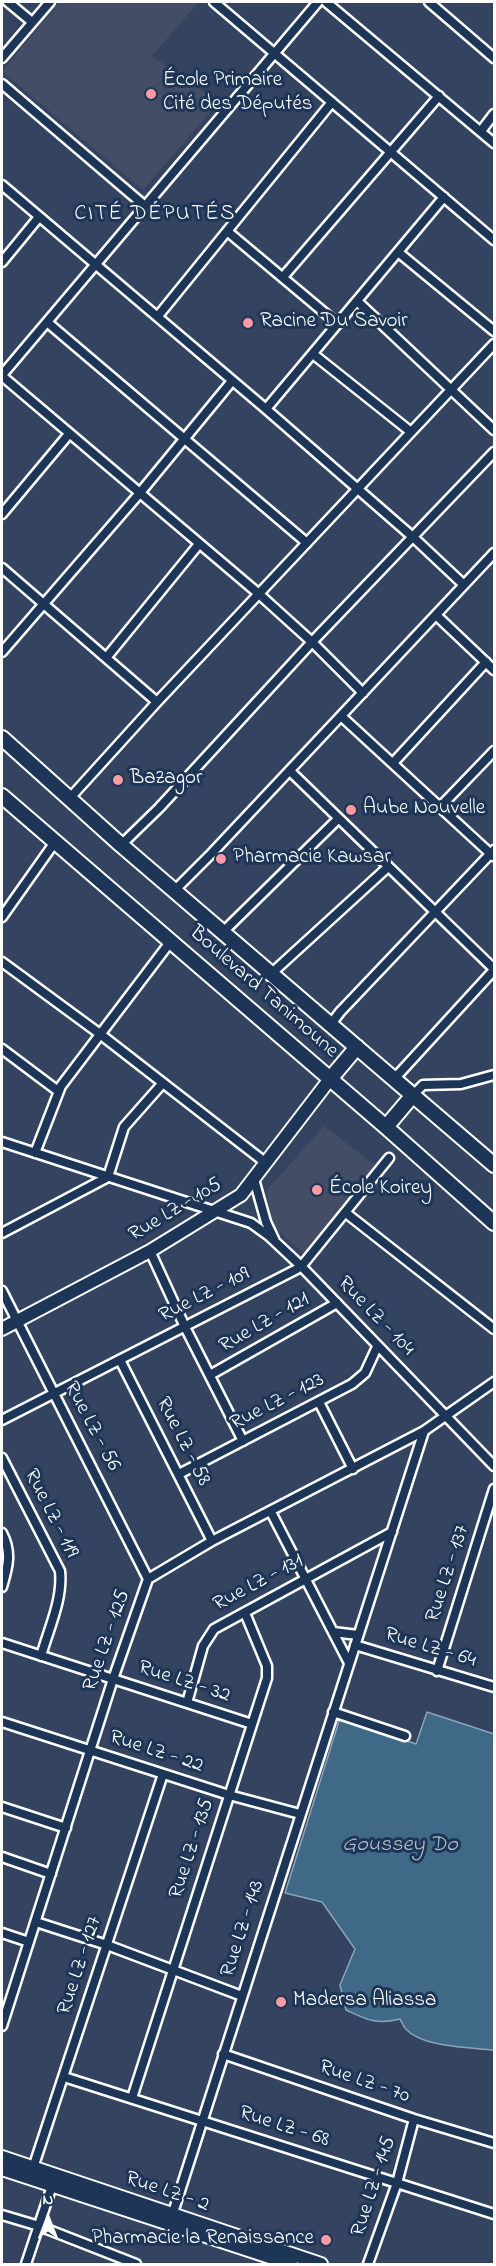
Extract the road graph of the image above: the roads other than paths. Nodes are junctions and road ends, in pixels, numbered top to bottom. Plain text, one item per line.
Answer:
1 (8, 2) edge
2 (50, 2) edge
3 (213, 2) edge
4 (318, 2) edge
5 (326, 2) edge
6 (429, 2) edge
7 (32, 22) junction
8 (274, 53) junction
9 (2, 58) edge
10 (495, 58) edge
11 (2, 84) edge
12 (439, 96) junction
13 (332, 102) junction
14 (495, 114) edge
15 (481, 131) junction
16 (495, 143) edge
17 (391, 151) junction
18 (2, 185) edge
19 (444, 197) junction
20 (145, 206) junction
21 (39, 217) junction
22 (227, 231) junction
23 (495, 240) edge
24 (398, 252) junction
25 (2, 262) edge
26 (96, 264) junction
27 (283, 277) junction
28 (357, 301) junction
29 (158, 316) junction
30 (47, 322) junction
31 (338, 324) junction
32 (495, 331) edge
33 (495, 344) edge
34 (312, 354) junction
35 (2, 376) edge
36 (232, 381) junction
37 (451, 390) junction
38 (266, 409) junction
39 (495, 430) edge
40 (411, 432) junction
41 (69, 434) junction
42 (185, 439) junction
43 (495, 452) edge
44 (356, 489) junction
45 (139, 494) junction
46 (2, 514) edge
47 (414, 538) junction
48 (307, 543) junction
49 (199, 544) junction
50 (495, 553) edge
51 (2, 568) edge
52 (464, 585) junction
53 (259, 594) junction
54 (44, 605) junction
55 (436, 615) junction
56 (312, 642) junction
57 (2, 652) edge
58 (106, 658) junction
59 (486, 662) junction
60 (495, 670) edge
61 (363, 693) junction
62 (157, 702) junction
63 (341, 716) junction
64 (2, 738) edge
65 (495, 751) edge
66 (393, 764) junction
67 (290, 771) junction
68 (2, 796) edge
69 (69, 799) junction
70 (440, 807) junction
71 (338, 819) junction
72 (55, 842) junction
73 (122, 844) junction
74 (493, 854) edge
75 (388, 867) junction
76 (176, 889) junction
77 (436, 913) junction
78 (2, 917) edge
79 (224, 932) junction
80 (171, 941) junction
81 (2, 962) edge
82 (495, 970) edge
83 (273, 972) junction
84 (331, 1024) junction
85 (100, 1034) junction
86 (357, 1047) junction
87 (2, 1049) edge
88 (495, 1075) edge
89 (395, 1078) junction
90 (330, 1079) junction
91 (162, 1084) junction
92 (58, 1091) junction
93 (413, 1095) junction
94 (386, 1127) junction
95 (2, 1142) edge
96 (35, 1154) junction
97 (389, 1158) dead end
98 (266, 1163) junction
99 (495, 1165) edge
100 (108, 1177) junction
101 (254, 1179) junction
102 (216, 1211) junction
103 (346, 1213) junction
104 (495, 1224) edge
105 (2, 1233) edge
106 (275, 1242) junction
107 (150, 1251) junction
108 (301, 1266) junction
109 (2, 1291) edge
110 (337, 1303) junction
111 (17, 1321) junction
112 (185, 1327) junction
113 (2, 1329) edge
114 (495, 1329) edge
115 (377, 1347) junction
116 (120, 1360) junction
117 (210, 1375) junction
118 (495, 1382) edge
119 (52, 1394) junction
120 (319, 1402) junction
121 (446, 1415) junction
122 (2, 1420) edge
123 (424, 1431) junction
124 (243, 1441) junction
125 (2, 1458) edge
126 (495, 1466) edge
127 (353, 1469) junction
128 (179, 1474) junction
129 (495, 1489) edge
130 (272, 1512) junction
131 (392, 1532) junction
132 (2, 1533) edge
133 (212, 1542) junction
134 (148, 1579) junction
135 (306, 1579) junction
136 (2, 1587) edge
137 (245, 1613) junction
138 (333, 1632) junction
139 (358, 1635) junction
140 (2, 1643) edge
141 (355, 1645) junction
142 (41, 1656) junction
143 (349, 1663) junction
144 (437, 1671) junction
145 (114, 1679) junction
146 (495, 1687) edge
147 (187, 1703) junction
148 (333, 1712) junction
149 (2, 1722) edge
150 (252, 1724) junction
151 (405, 1737) dead end
152 (91, 1751) junction
153 (163, 1774) junction
154 (229, 1795) junction
155 (2, 1807) edge
156 (300, 1814) junction
157 (66, 1828) junction
158 (2, 1857) edge
159 (51, 1874) junction
160 (36, 1922) junction
161 (2, 1933) edge
162 (29, 1942) junction
163 (107, 1945) junction
164 (172, 1970) junction
165 (242, 1996) junction
166 (2, 2026) edge
167 (223, 2054) junction
168 (64, 2077) junction
169 (132, 2098) junction
170 (414, 2119) junction
171 (201, 2121) junction
172 (494, 2141) edge
173 (2, 2157) edge
174 (33, 2168) junction
175 (2, 2169) edge
176 (55, 2177) junction
177 (397, 2183) junction
178 (495, 2214) edge
179 (2, 2215) edge
180 (171, 2220) junction
181 (39, 2226) junction
182 (26, 2265) edge
183 (136, 2265) edge
184 (291, 2265) edge
185 (321, 2265) edge
186 (368, 2265) edge

1 - 7 street
2 - 7 street
3 - 8 street
4 - 8 street
5 - 12 street
6 - 10 street
7 - 9 street
8 - 13 street
8 - 20 street
11 - 20 street
12 - 15 street
12 - 17 street
13 - 17 street
13 - 22 street
14 - 15 street
15 - 16 street
17 - 19 street
17 - 27 street
18 - 21 street
19 - 23 street
19 - 24 street
20 - 26 street
21 - 25 street
21 - 26 street
22 - 27 street
22 - 29 street
24 - 28 street
24 - 32 street
26 - 29 street
26 - 30 street
27 - 31 street
28 - 31 street
28 - 37 street
29 - 36 street
30 - 35 street
30 - 42 street
31 - 34 street
33 - 37 street
34 - 38 street
34 - 40 street
35 - 41 street
36 - 38 street
36 - 42 street
37 - 39 street
37 - 40 street
38 - 44 street
40 - 44 street
41 - 45 street
41 - 46 street
42 - 45 street
42 - 48 street
43 - 47 street
44 - 47 street
44 - 48 street
45 - 49 street
45 - 54 street
47 - 52 street
47 - 56 street
48 - 53 street
49 - 53 street
49 - 58 street
50 - 52 street
51 - 54 street
52 - 55 street
53 - 56 street
53 - 62 street
54 - 57 street
54 - 58 street
55 - 59 street
55 - 61 street
56 - 61 street
56 - 73 street
58 - 62 street
59 - 60 street
59 - 66 street
61 - 63 street
62 - 69 street
63 - 66 street
63 - 67 street
64 - 69 main road, Boulevard Tanimoune
65 - 70 street
66 - 70 street
67 - 71 street
67 - 76 street
68 - 72 main road, Boulevard Tanimoune
69 - 73 main road, Boulevard Tanimoune
70 - 74 street
71 - 75 street
71 - 79 street
72 - 78 street
72 - 80 main road, Boulevard Tanimoune
73 - 76 main road, Boulevard Tanimoune
74 - 77 street
75 - 77 street
75 - 83 street
76 - 79 main road, Boulevard Tanimoune
77 - 82 street
77 - 84 street
79 - 83 main road, Boulevard Tanimoune
80 - 85 street
80 - 90 main road, Boulevard Tanimoune
81 - 85 street
82 - 89 street
83 - 84 main road, Boulevard Tanimoune
84 - 86 main road, Boulevard Tanimoune
85 - 91 street
85 - 92 street
86 - 89 main road, Boulevard Tanimoune
86 - 90 main road
87 - 92 street
88 - 93 street
89 - 93 main road, Boulevard Tanimoune
90 - 94 main road, Boulevard Tanimoune
90 - 98 main road, Rue LZ - 105
91 - 98 street
91 - 100 street
92 - 96 street
93 - 94 main road
93 - 99 main road, Boulevard Tanimoune
94 - 104 main road, Boulevard Tanimoune
95 - 96 street, Rue LZ - 104
96 - 100 street, Rue LZ - 104
97 - 103 street, Rue LZ - 109
98 - 101 main road, Rue LZ - 105
100 - 102 street, Rue LZ - 104
100 - 105 street
101 - 102 main road, Rue LZ - 105
101 - 106 street
102 - 106 street, Rue LZ - 104
102 - 107 main road, Rue LZ - 105
103 - 108 street, Rue LZ - 109
103 - 114 street
106 - 108 street, Rue LZ - 104
107 - 111 main road, Rue LZ - 105
107 - 112 street
108 - 110 street, Rue LZ - 104
108 - 112 street, Rue LZ - 109
109 - 111 street, Rue LZ - 56
110 - 115 street, Rue LZ - 104
110 - 117 street, Rue LZ - 121
111 - 113 main road, Rue LZ - 105
111 - 119 street, Rue LZ - 56
112 - 116 street, Rue LZ - 109
112 - 117 street
115 - 120 street, Rue LZ - 123
115 - 121 street, Rue LZ - 104
116 - 119 street, Rue LZ - 109
116 - 128 street, Rue LZ - 58
117 - 124 street
118 - 121 street, Rue LZ - 125
119 - 122 street, Rue LZ - 109
119 - 134 street, Rue LZ - 56
120 - 124 street, Rue LZ - 123
120 - 127 street
121 - 123 street, Rue LZ - 125
121 - 126 street, Rue LZ - 104
123 - 127 street, Rue LZ - 125
123 - 131 street
124 - 128 street, Rue LZ - 123
125 - 142 street, Rue LZ - 119
127 - 130 street, Rue LZ - 125
128 - 133 street, Rue LZ - 58
129 - 144 street, Rue LZ - 137
130 - 133 street, Rue LZ - 125
130 - 135 street
131 - 135 street, Rue LZ - 131
131 - 139 street
132 - 136 street
133 - 134 street, Rue LZ - 125
134 - 145 street, Rue LZ - 125
135 - 137 street, Rue LZ - 131
135 - 138 street
137 - 147 street, Rue LZ - 131
137 - 150 street, Rue LZ - 135
138 - 139 street
138 - 143 street
139 - 141 street
140 - 142 street, Rue LZ - 32
141 - 143 street, Rue LZ - 143
141 - 144 street, Rue LZ - 64
142 - 145 street, Rue LZ - 32
143 - 148 street, Rue LZ - 143
144 - 146 street, Rue LZ - 64
145 - 147 street, Rue LZ - 32
145 - 152 street, Rue LZ - 125
147 - 150 street, Rue LZ - 32
148 - 151 street
148 - 156 street, Rue LZ - 143
149 - 152 street, Rue LZ - 22
150 - 154 street, Rue LZ - 135
152 - 153 street, Rue LZ - 22
152 - 157 street, Rue LZ - 125
153 - 154 street, Rue LZ - 22
153 - 163 street, Rue LZ - 127
154 - 156 street, Rue LZ - 22
154 - 164 street, Rue LZ - 135
155 - 157 street
156 - 165 street, Rue LZ - 143
157 - 159 street, Rue LZ - 125
158 - 159 street
159 - 160 street, Rue LZ - 125
160 - 162 street, Rue LZ - 125
160 - 163 street
161 - 162 street
162 - 166 street, Rue LZ - 125
163 - 164 street
163 - 168 street, Rue LZ - 127
164 - 165 street
164 - 169 street, Rue LZ - 135
165 - 167 street, Rue LZ - 143
167 - 170 street, Rue LZ - 70
167 - 171 street, Rue LZ - 143
168 - 169 street, Rue LZ - 68
168 - 174 street, Rue LZ - 127
169 - 171 street, Rue LZ - 68
170 - 172 street, Rue LZ - 70
170 - 177 street, Rue LZ - 145
171 - 177 street, Rue LZ - 68
171 - 180 street, Rue LZ - 143
173 - 174 main road, Rue LZ - 2
174 - 176 main road, Rue LZ - 2
175 - 176 main road, Rue LZ - 2
176 - 180 main road, Rue LZ - 2
176 - 181 street
177 - 178 street, Rue LZ - 68
177 - 186 street, Rue LZ - 145
179 - 181 street
180 - 184 main road, Rue LZ - 2
180 - 185 main road, Rue LZ - 2
181 - 182 street
181 - 183 street

